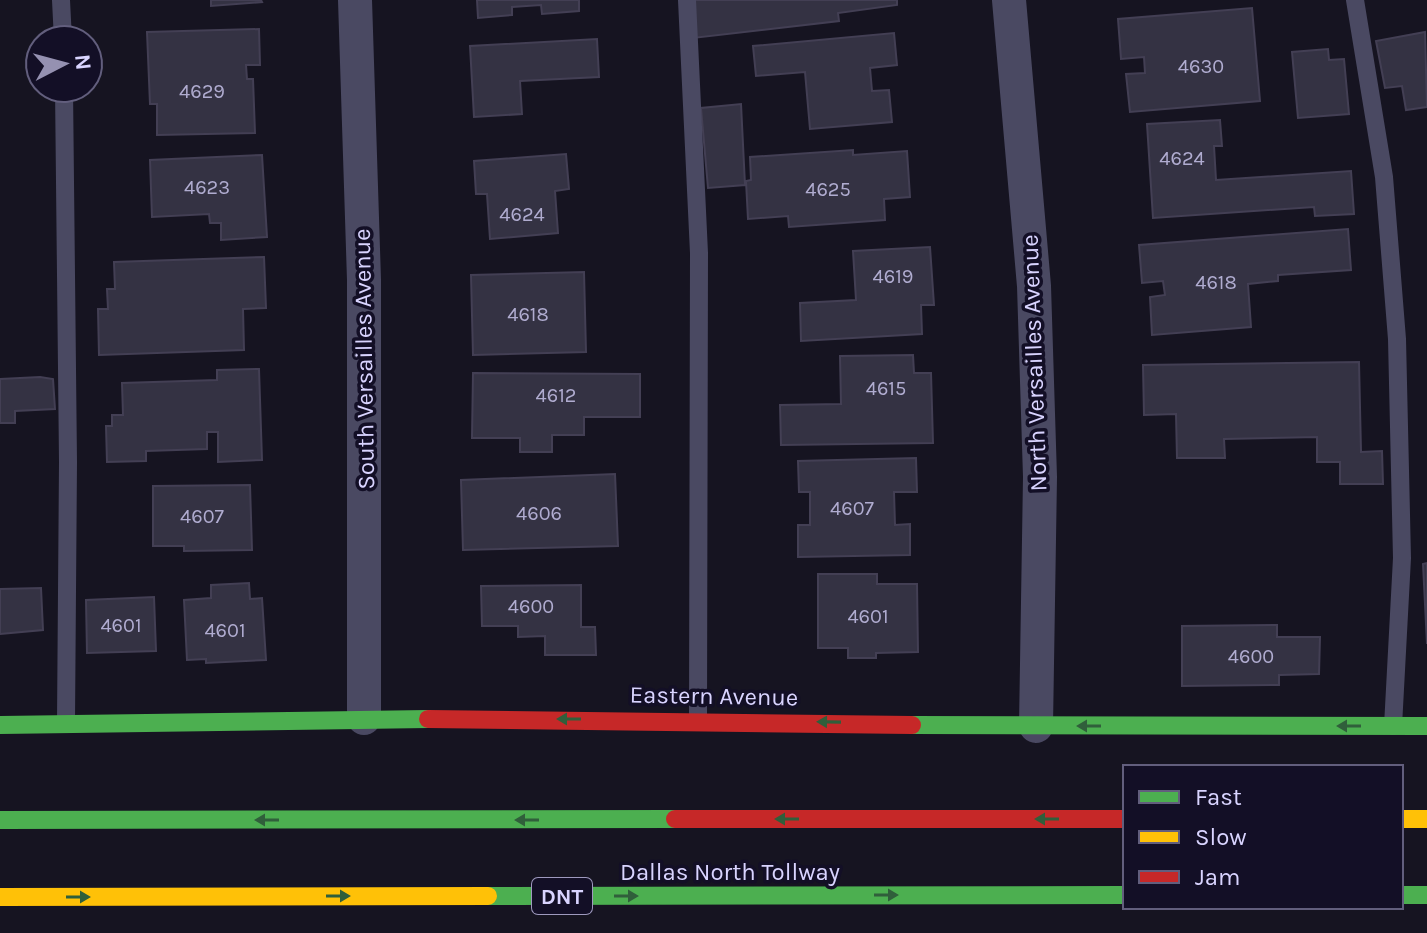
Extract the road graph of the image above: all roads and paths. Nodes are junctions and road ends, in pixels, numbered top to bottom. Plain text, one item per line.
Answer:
1 (61, 0) edge
2 (355, 0) edge
3 (687, 0) edge
4 (1009, 0) edge
5 (1355, 0) edge
6 (62, 24) edge
7 (64, 104) edge
8 (364, 718) junction
9 (698, 720) junction
10 (66, 722) junction
11 (0, 725) edge
12 (1036, 726) junction
13 (1393, 726) junction
14 (1427, 726) edge
15 (1123, 819) edge
16 (1403, 819) edge
17 (1427, 819) edge
18 (0, 820) edge
19 (1123, 895) edge
20 (1403, 895) edge
21 (1427, 895) edge
22 (0, 897) edge

1 - 6 lane
2 - 8 street, South Versailles Avenue
3 - 9 lane
4 - 12 street, North Versailles Avenue
5 - 13 lane
7 - 10 lane
9 -> 8 main road, Eastern Avenue
8 - 10 main road, Eastern Avenue
12 -> 9 main road, Eastern Avenue
10 - 11 main road, Eastern Avenue
13 -> 12 main road, Eastern Avenue
13 - 14 main road, Eastern Avenue
15 -> 18 main road
16 - 17 main road
22 -> 19 main road, Dallas North Tollway / DNT
20 - 21 main road

